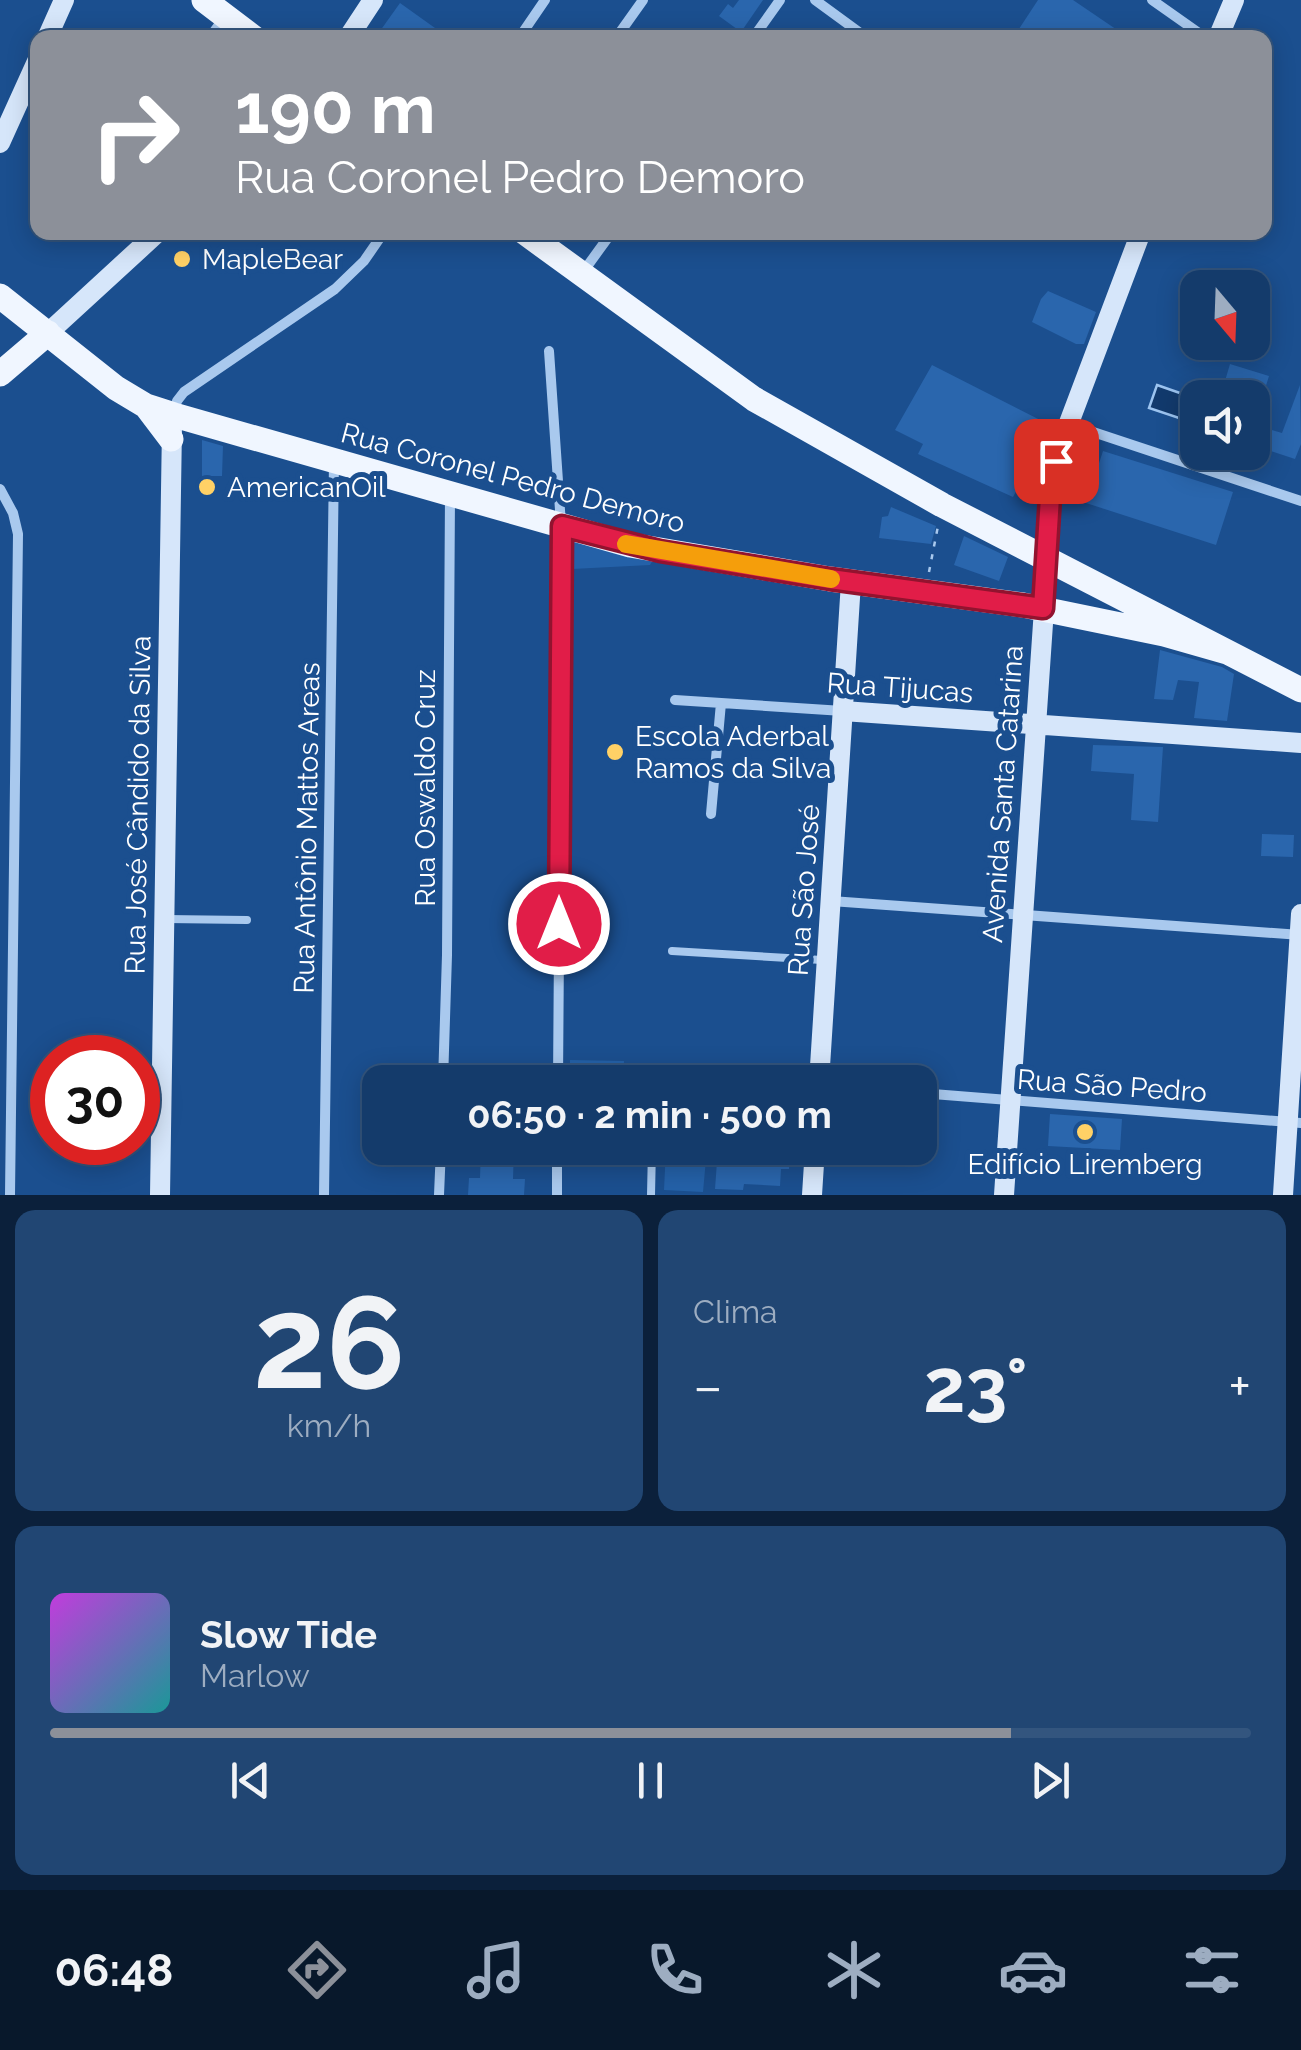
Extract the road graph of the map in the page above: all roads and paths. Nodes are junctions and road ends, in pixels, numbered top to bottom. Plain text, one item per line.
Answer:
1 (64, 0) edge
2 (373, 0) edge
3 (545, 0) edge
4 (643, 0) edge
5 (780, 0) edge
6 (814, 0) edge
7 (1152, 0) edge
8 (1234, 0) edge
9 (215, 8) edge
10 (51, 30) edge
11 (244, 30) edge
12 (353, 30) edge
13 (524, 30) edge
14 (622, 30) edge
15 (759, 30) edge
16 (855, 30) edge
17 (1195, 30) edge
18 (1221, 30) edge
19 (30, 77) edge
20 (0, 144) edge
21 (149, 240) edge
22 (378, 240) edge
23 (535, 240) edge
24 (606, 240) edge
25 (1137, 240) edge
26 (581, 274) junction
27 (0, 296) edge
28 (48, 332) junction
29 (549, 350) dead end
30 (0, 374) edge
31 (1069, 424) junction
32 (173, 427) junction
33 (334, 461) junction
34 (0, 489) edge
35 (450, 494) junction
36 (1301, 500) edge
37 (942, 504) junction
38 (562, 526) junction
39 (1047, 558) junction
40 (851, 582) junction
41 (926, 592) junction
42 (1043, 608) junction
43 (1227, 652) junction
44 (1301, 690) edge
45 (676, 700) dead end
46 (720, 703) junction
47 (843, 711) junction
48 (1035, 724) junction
49 (1301, 743) edge
50 (711, 814) dead end
51 (830, 901) junction
52 (1023, 915) junction
53 (164, 919) junction
54 (247, 920) dead end
55 (1300, 928) edge
56 (672, 951) dead end
57 (827, 961) junction
58 (443, 1065) edge
59 (558, 1065) edge
60 (820, 1065) edge
61 (937, 1095) edge
62 (1010, 1100) junction
63 (1294, 1122) edge
64 (440, 1165) edge
65 (558, 1165) edge
66 (652, 1165) edge
67 (814, 1165) edge
68 (10, 1195) edge
69 (160, 1195) edge
70 (324, 1195) edge
71 (439, 1195) edge
72 (557, 1195) edge
73 (651, 1195) edge
74 (812, 1195) edge
75 (1004, 1195) edge
76 (1283, 1195) edge

1 - 10 street
2 - 12 street
3 - 13 street
4 - 14 street
5 - 15 street
6 - 16 street
7 - 17 street
8 - 18 street
9 - 11 main road
19 - 20 street
21 - 28 street
22 - 32 street
23 - 26 main road
24 - 26 street
25 - 31 street, Avenida Santa Catarina
26 - 37 main road
27 - 28 main road
28 - 30 main road
28 - 32 main road
29 - 38 street
31 - 36 street
31 - 39 street, Avenida Santa Catarina
32 - 33 main road, Rua Coronel Pedro Demoro
32 - 53 street, Rua José Cândido da Silva
33 - 35 main road, Rua Coronel Pedro Demoro
33 - 70 street, Rua Antônio Mattos Areas
34 - 68 street
35 - 38 main road, Rua Coronel Pedro Demoro
35 - 58 street, Rua Oswaldo Cruz
37 - 39 main road
37 - 41 path
38 - 40 main road, Rua Coronel Pedro Demoro
38 - 59 street
39 - 42 street, Avenida Santa Catarina
39 - 43 main road
40 - 41 main road, Rua Coronel Pedro Demoro
40 - 47 street, Rua São José
41 - 42 main road, Rua Coronel Pedro Demoro
42 - 43 main road, Rua Coronel Pedro Demoro
42 - 48 street, Avenida Santa Catarina
43 - 44 main road
45 - 46 street, Rua Tijucas
46 - 47 street, Rua Tijucas
46 - 50 street
47 - 48 street, Rua Tijucas
47 - 51 street, Rua São José
48 - 49 street, Rua Tijucas
48 - 52 street, Avenida Santa Catarina
51 - 52 street
51 - 57 street, Rua São José
52 - 55 street
52 - 62 street, Avenida Santa Catarina
53 - 54 lane
53 - 69 street, Rua José Cândido da Silva
55 - 63 street
56 - 57 lane
57 - 60 street, Rua São José
61 - 62 street, Rua São Pedro
62 - 63 street, Rua São Pedro
62 - 75 street, Avenida Santa Catarina
63 - 76 street
64 - 71 street
65 - 72 street
66 - 73 lane
67 - 74 street

